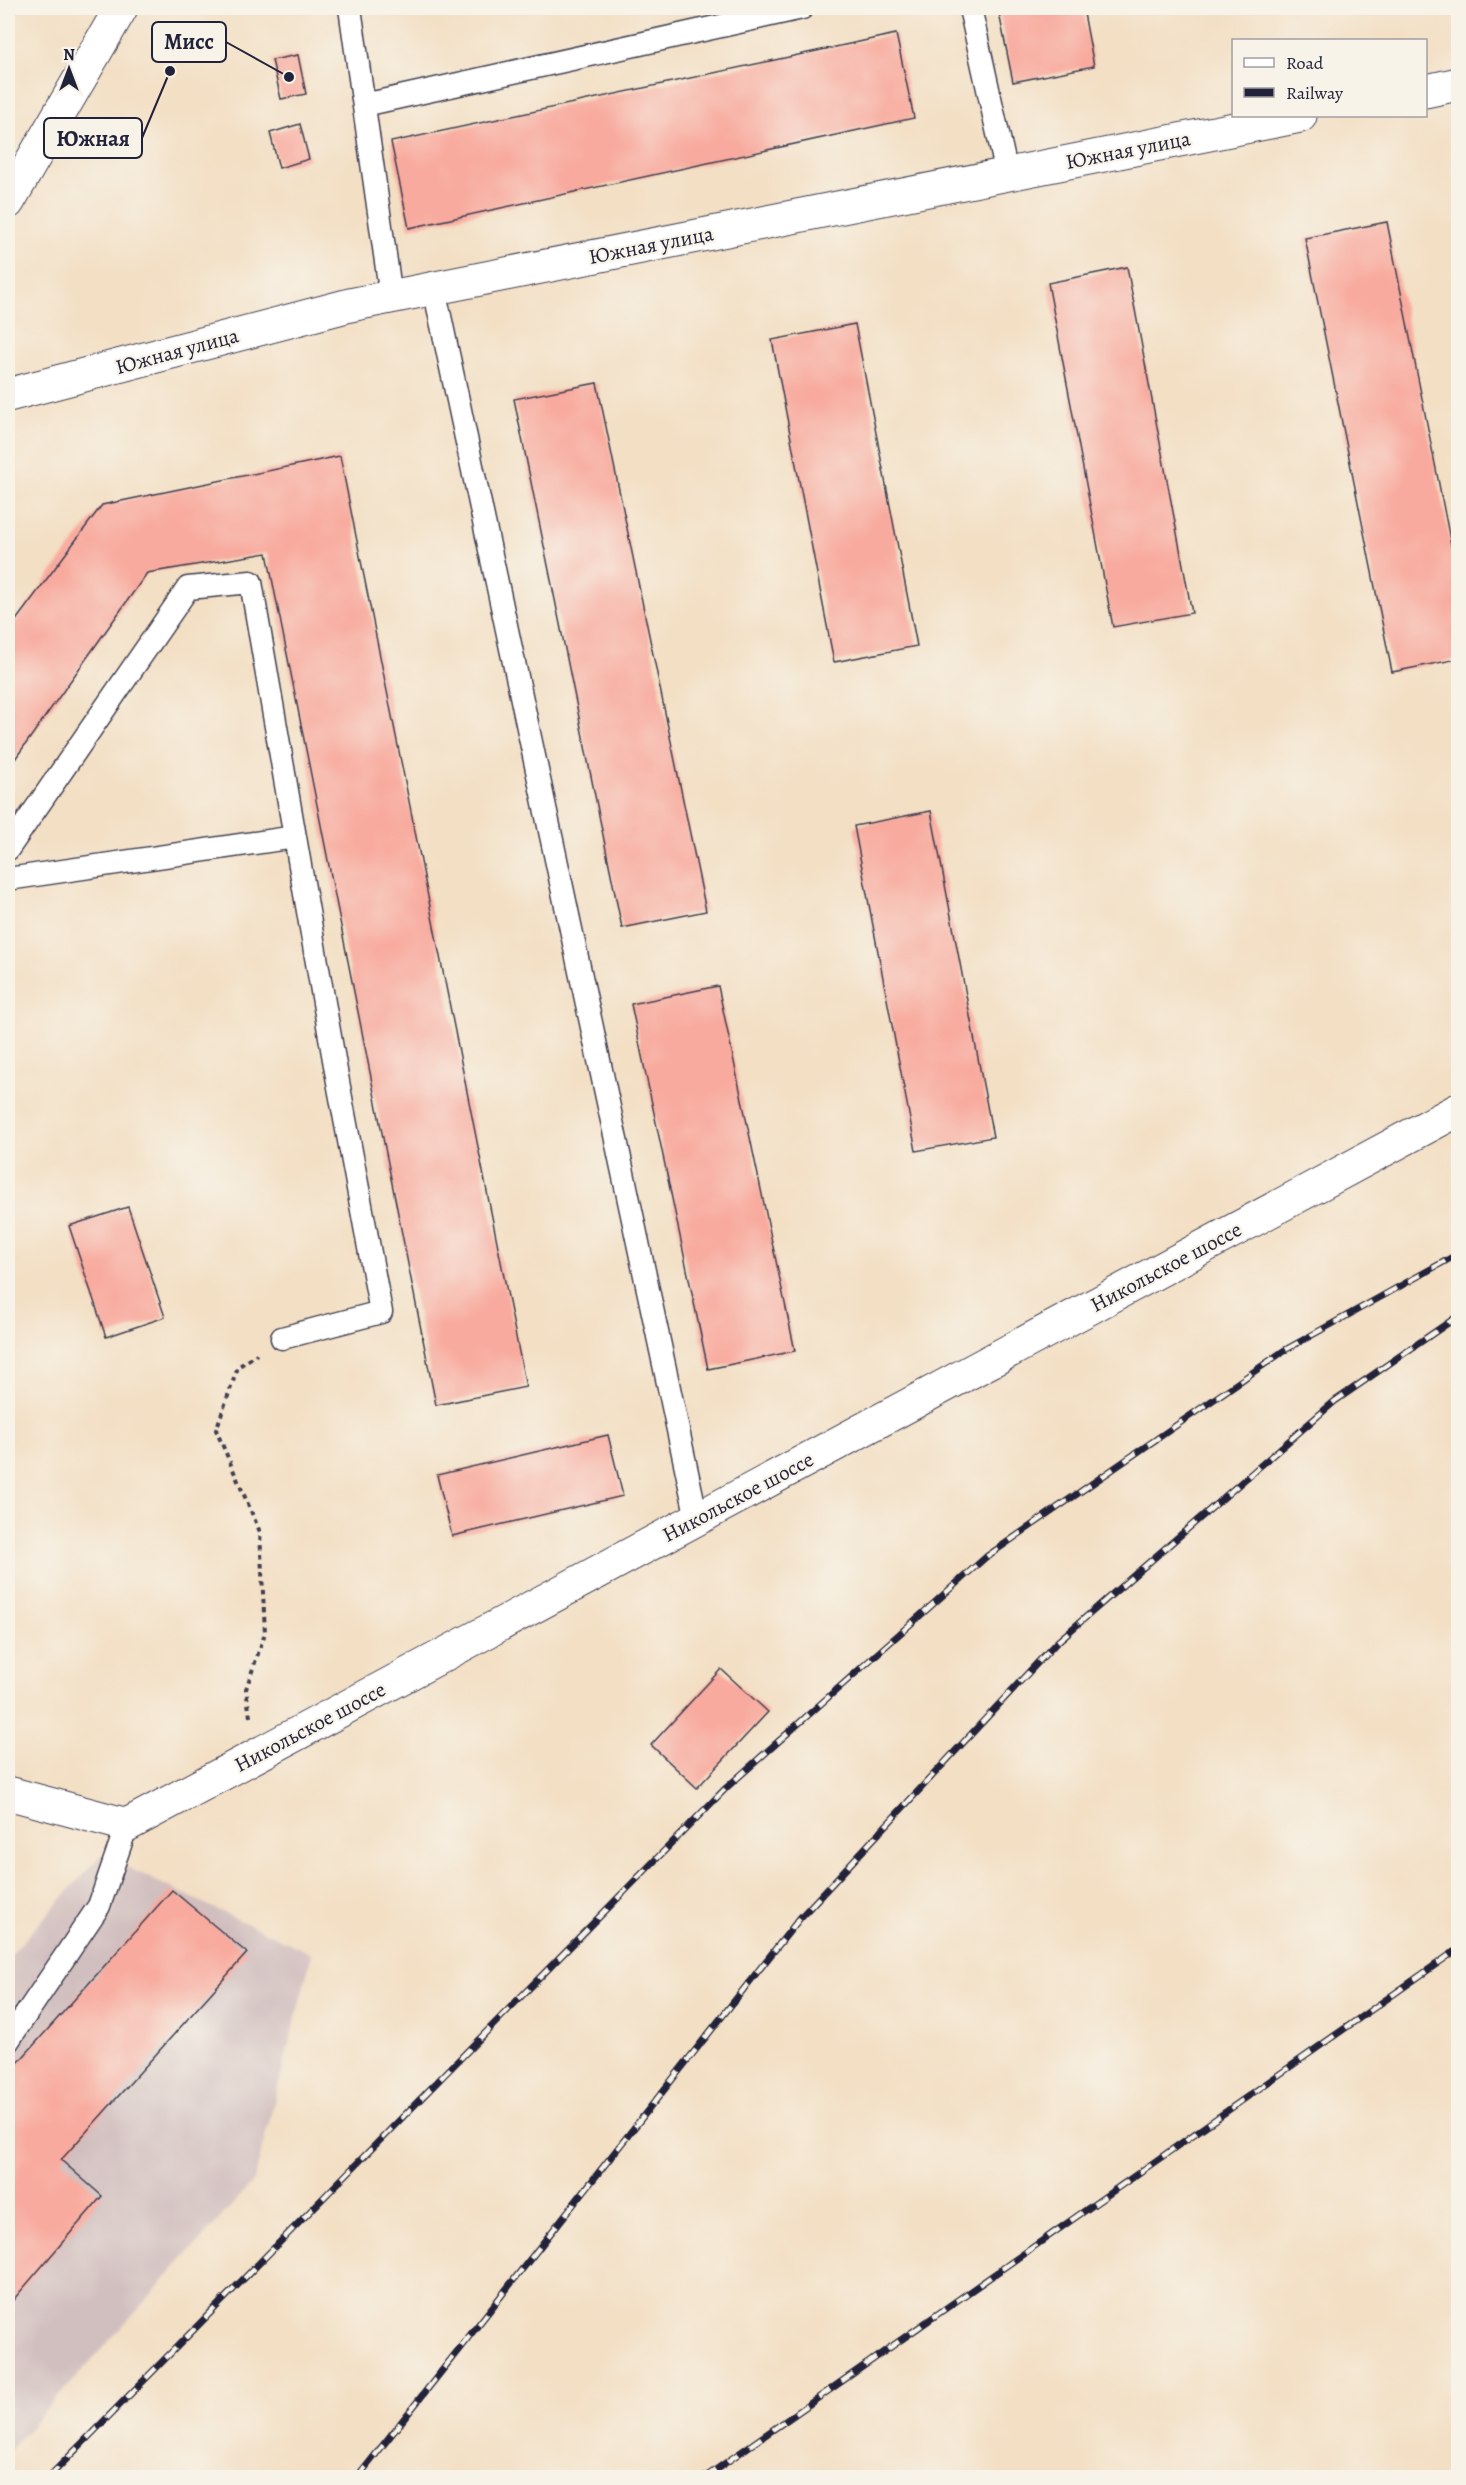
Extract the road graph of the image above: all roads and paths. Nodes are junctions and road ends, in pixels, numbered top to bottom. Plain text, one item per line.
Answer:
1 (121, 8) edge
2 (350, 8) edge
3 (802, 8) edge
4 (970, 8) edge
5 (1458, 84) edge
6 (1427, 91) edge
7 (364, 105) junction
8 (1295, 117) edge
9 (1007, 174) junction
10 (8, 202) edge
11 (434, 288) junction
12 (391, 297) junction
13 (8, 395) edge
14 (295, 837) junction
15 (8, 849) edge
16 (8, 879) edge
17 (1458, 1110) edge
18 (282, 1338) joint
19 (697, 1519) junction
20 (255, 1756) junction
21 (8, 1793) edge
22 (128, 1825) junction
23 (8, 2042) edge

1 - 10 street
2 - 7 lane
3 - 7 lane
4 - 9 lane
5 - 6 street
7 - 12 lane
8 - 9 street, Южная улица
9 - 11 street, Южная улица
11 - 12 street, Южная улица
11 - 19 lane
12 - 13 street, Южная улица
14 - 15 lane
14 - 16 lane
14 - 18 lane
17 - 19 street, Никольское шоссе
18 - 20 path
19 - 20 street, Никольское шоссе
20 - 22 street, Никольское шоссе
21 - 22 street
22 - 23 lane

